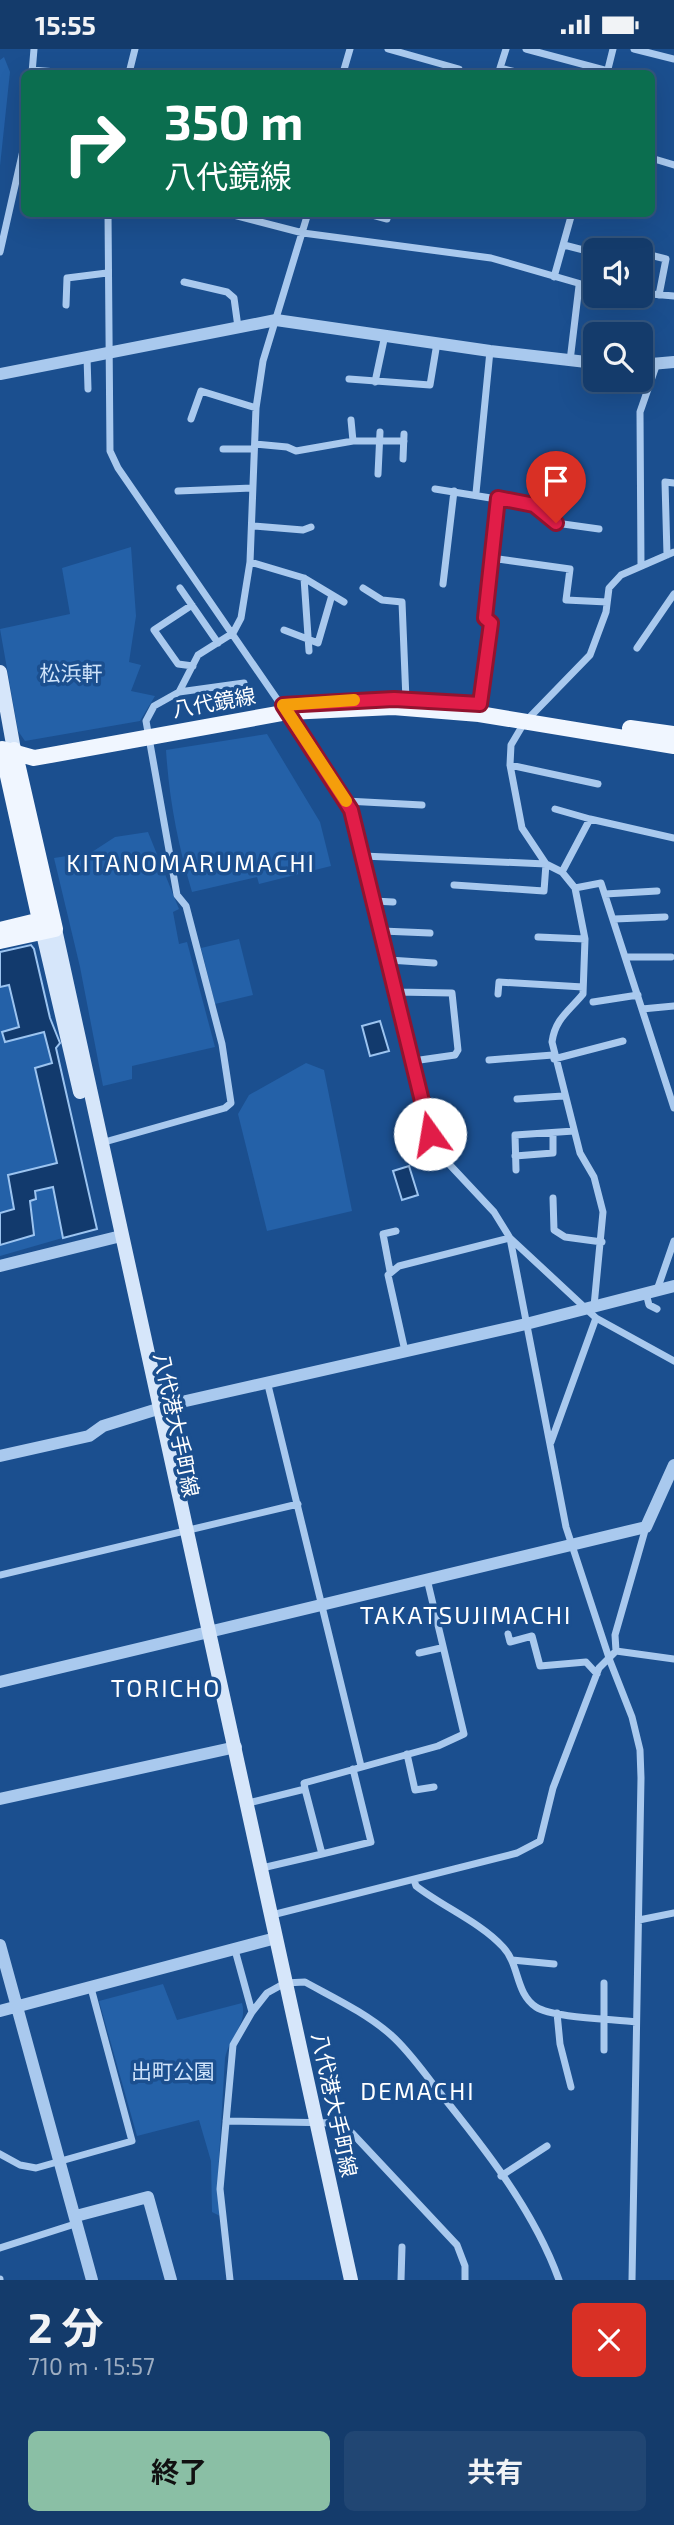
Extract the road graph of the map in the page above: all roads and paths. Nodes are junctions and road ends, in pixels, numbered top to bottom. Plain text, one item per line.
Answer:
1 (34, 49) edge
2 (135, 49) edge
3 (350, 49) edge
4 (388, 49) edge
5 (506, 49) edge
6 (526, 49) edge
7 (613, 49) edge
8 (634, 49) edge
9 (674, 59) edge
10 (459, 69) dead end
11 (32, 70) edge
12 (130, 70) edge
13 (346, 70) edge
14 (508, 70) edge
15 (600, 70) edge
16 (608, 70) edge
17 (21, 159) edge
18 (655, 159) edge
19 (674, 165) edge
20 (108, 217) edge
21 (241, 217) edge
22 (307, 217) edge
23 (380, 217) edge
24 (570, 217) edge
25 (387, 219) dead end
26 (303, 233) junction
27 (564, 245) junction
28 (583, 250) edge
29 (0, 251) edge
30 (653, 256) edge
31 (107, 273) junction
32 (554, 277) junction
33 (184, 282) dead end
34 (579, 286) junction
35 (583, 286) edge
36 (653, 294) edge
37 (659, 295) junction
38 (674, 296) edge
39 (66, 305) dead end
40 (276, 320) junction
41 (237, 327) junction
42 (384, 335) junction
43 (437, 343) junction
44 (491, 351) junction
45 (107, 353) junction
46 (87, 358) junction
47 (570, 361) junction
48 (583, 362) edge
49 (674, 362) edge
50 (653, 366) edge
51 (656, 366) junction
52 (0, 374) edge
53 (349, 379) dead end
54 (375, 382) junction
55 (88, 389) dead end
56 (256, 408) junction
57 (191, 419) dead end
58 (351, 420) dead end
59 (379, 437) junction
60 (354, 441) junction
61 (255, 446) junction
62 (223, 449) dead end
63 (402, 459) dead end
64 (377, 474) dead end
65 (674, 483) edge
66 (252, 488) junction
67 (435, 489) dead end
68 (178, 491) dead end
69 (454, 491) junction
70 (476, 493) junction
71 (498, 498) junction
72 (253, 526) junction
73 (311, 527) dead end
74 (599, 529) dead end
75 (670, 554) edge
76 (491, 558) junction
77 (250, 562) junction
78 (641, 566) junction
79 (304, 578) junction
80 (443, 584) dead end
81 (363, 587) dead end
82 (180, 588) dead end
83 (674, 594) edge
84 (332, 595) junction
85 (344, 602) dead end
86 (607, 602) junction
87 (192, 605) junction
88 (285, 630) dead end
89 (233, 633) junction
90 (308, 639) junction
91 (218, 643) junction
92 (638, 648) dead end
93 (309, 651) dead end
94 (193, 666) junction
95 (0, 672) edge
96 (244, 683) dead end
97 (179, 692) junction
98 (406, 699) junction
99 (480, 704) junction
100 (286, 708) junction
101 (529, 718) junction
102 (148, 732) junction
103 (674, 734) edge
104 (4, 746) edge
105 (674, 746) edge
106 (510, 765) junction
107 (598, 784) dead end
108 (346, 801) junction
109 (422, 805) dead end
110 (555, 809) dead end
111 (590, 819) junction
112 (674, 838) edge
113 (363, 856) junction
114 (546, 864) junction
115 (562, 872) junction
116 (454, 885) dead end
117 (575, 888) junction
118 (657, 891) dead end
119 (604, 894) junction
120 (374, 901) junction
121 (393, 902) dead end
122 (665, 917) dead end
123 (614, 919) junction
124 (48, 925) junction
125 (0, 930) edge
126 (382, 931) junction
127 (430, 933) dead end
128 (538, 937) dead end
129 (585, 939) junction
130 (0, 941) edge
131 (626, 957) junction
132 (671, 957) dead end
133 (389, 960) junction
134 (434, 963) dead end
135 (583, 987) junction
136 (396, 992) junction
137 (498, 994) dead end
138 (638, 995) junction
139 (593, 1002) dead end
140 (674, 1006) edge
141 (642, 1009) junction
142 (623, 1041) dead end
143 (554, 1057) junction
144 (489, 1060) dead end
145 (413, 1061) junction
146 (563, 1096) junction
147 (517, 1099) dead end
148 (674, 1108) edge
149 (574, 1131) junction
150 (552, 1133) junction
151 (100, 1143) junction
152 (515, 1156) junction
153 (516, 1170) dead end
154 (552, 1198) dead end
155 (396, 1231) dead end
156 (117, 1238) junction
157 (510, 1238) junction
158 (601, 1241) junction
159 (674, 1241) edge
160 (0, 1266) edge
161 (390, 1271) junction
162 (674, 1286) edge
163 (651, 1292) junction
164 (657, 1309) dead end
165 (592, 1311) junction
166 (526, 1324) junction
167 (405, 1351) junction
168 (674, 1361) edge
169 (267, 1381) junction
170 (157, 1409) junction
171 (550, 1444) junction
172 (0, 1456) edge
173 (674, 1465) edge
174 (298, 1504) junction
175 (646, 1527) junction
176 (181, 1531) junction
177 (571, 1546) junction
178 (0, 1575) edge
179 (427, 1579) junction
180 (323, 1605) junction
181 (206, 1633) junction
182 (510, 1642) dead end
183 (441, 1648) junction
184 (616, 1651) junction
185 (419, 1653) dead end
186 (674, 1658) edge
187 (610, 1661) junction
188 (597, 1674) junction
189 (0, 1682) edge
190 (232, 1748) junction
191 (407, 1754) junction
192 (357, 1768) junction
193 (434, 1787) dead end
194 (305, 1789) junction
195 (0, 1799) edge
196 (248, 1803) junction
197 (322, 1854) junction
198 (262, 1868) junction
199 (414, 1880) junction
200 (674, 1913) edge
201 (272, 1915) junction
202 (639, 1920) junction
203 (276, 1938) junction
204 (0, 1945) edge
205 (235, 1950) junction
206 (512, 1960) junction
207 (554, 1964) dead end
208 (285, 1983) junction
209 (604, 1983) dead end
210 (91, 1988) junction
211 (18, 2007) junction
212 (0, 2011) edge
213 (252, 2012) junction
214 (557, 2013) junction
215 (604, 2018) junction
216 (636, 2022) junction
217 (604, 2050) dead end
218 (571, 2087) dead end
219 (226, 2121) junction
220 (316, 2122) junction
221 (547, 2146) dead end
222 (0, 2154) edge
223 (62, 2161) junction
224 (501, 2176) junction
225 (77, 2220) junction
226 (402, 2247) dead end
227 (0, 2248) edge
228 (92, 2280) edge
229 (171, 2280) edge
230 (230, 2280) edge
231 (351, 2280) edge
232 (401, 2280) edge
233 (465, 2280) edge
234 (559, 2280) edge
235 (632, 2280) edge

1 - 11 street
2 - 12 street
3 - 13 street
4 - 10 street
5 - 14 street
6 - 15 street
7 - 16 street
8 - 9 street
17 - 29 street
18 - 19 street
20 - 31 street
21 - 26 street
22 - 26 street
23 - 25 street
24 - 27 street
26 - 32 street
26 - 40 street
27 - 28 street
27 - 32 street
30 - 37 street
31 - 39 street
31 - 45 street
32 - 34 street
33 - 41 street
34 - 35 street
34 - 47 street
36 - 37 street
37 - 38 street
40 - 41 street
40 - 42 street
40 - 56 street
41 - 45 street
42 - 43 street
42 - 54 street
43 - 44 street
43 - 54 street
44 - 47 street
44 - 70 street
45 - 46 street
45 - 89 street
46 - 52 street
46 - 55 street
47 - 48 street
49 - 51 street
50 - 51 street
51 - 78 street
53 - 54 street
56 - 57 street
56 - 61 street
58 - 60 street
59 - 60 street
59 - 63 street
59 - 64 street
60 - 61 street
61 - 62 street
61 - 66 street
65 - 75 street
66 - 68 street
66 - 72 street
67 - 69 street
69 - 70 street
69 - 80 street
70 - 71 street
71 - 74 street
71 - 76 street
72 - 73 street
72 - 77 street
75 - 78 street
76 - 86 street
76 - 99 street
77 - 79 street
77 - 89 street
78 - 86 street
79 - 84 street
79 - 90 street
81 - 98 street
82 - 87 street
83 - 92 street
84 - 85 street
84 - 90 street
86 - 101 street
87 - 91 street
87 - 94 street
88 - 90 street
89 - 91 street
89 - 100 street
90 - 93 street
91 - 94 street
94 - 97 street
95 - 104 main road
96 - 97 street
97 - 102 street
98 - 99 main road, 八代鏡線
98 - 100 main road, 八代鏡線
99 - 101 main road, 八代鏡線
100 - 101 main road, 八代鏡線
100 - 102 main road, 八代鏡線
100 - 108 street
101 - 103 main road, 八代鏡線
101 - 105 main road, 八代鏡線
101 - 106 street
102 - 104 main road, 八代鏡線
102 - 151 street
104 - 124 main road
106 - 107 street
106 - 114 street
108 - 109 street
108 - 113 street
110 - 111 street
111 - 112 street
111 - 115 street
113 - 114 street
113 - 120 street
114 - 115 street
114 - 116 street
115 - 117 street
117 - 119 street
117 - 129 street
118 - 119 street
119 - 123 street
120 - 121 street
120 - 126 street
122 - 123 street
123 - 131 street
124 - 125 main road
124 - 130 main road
124 - 151 main road, 八代港大手町線
124 - 156 main road, 八代港大手町線
126 - 127 street
126 - 133 street
128 - 129 street
129 - 135 street
131 - 132 street
131 - 138 street
133 - 134 street
133 - 136 street
135 - 137 street
135 - 143 street
136 - 145 street
136 - 145 street
138 - 139 street
138 - 141 street
140 - 141 street
141 - 148 street
142 - 143 street
143 - 144 street
143 - 146 street
145 - 157 street
146 - 147 street
146 - 149 street
149 - 150 street
149 - 158 street
150 - 152 street
150 - 152 street
151 - 156 main road, 八代港大手町線
152 - 153 street
154 - 158 street
155 - 161 street
156 - 160 street
156 - 170 main road, 八代港大手町線
157 - 161 street
157 - 165 street
157 - 166 street
158 - 165 street
159 - 163 street
161 - 167 street
162 - 163 street
163 - 164 street
163 - 165 street
165 - 166 street
165 - 168 street
165 - 171 street
166 - 167 street
166 - 171 street
167 - 169 street
169 - 170 street
169 - 174 street
170 - 172 street
170 - 176 main road, 八代港大手町線
171 - 177 street
173 - 175 street
174 - 176 street
174 - 180 street
175 - 177 street
175 - 184 street
176 - 178 street
176 - 181 main road, 八代港大手町線
177 - 179 street
177 - 187 street
179 - 180 street
179 - 183 street
180 - 181 street
180 - 192 street
181 - 189 street
181 - 190 main road, 八代港大手町線
182 - 188 street
183 - 185 street
183 - 191 street
184 - 186 street
184 - 187 street
187 - 188 street
187 - 202 street
188 - 199 street
190 - 195 street
190 - 196 main road, 八代港大手町線
190 - 203 main road, 八代港大手町線
191 - 192 street
191 - 193 street
192 - 194 street
192 - 197 street
194 - 196 street
194 - 197 street
196 - 198 main road, 八代港大手町線
197 - 198 street
198 - 201 main road, 八代港大手町線
199 - 201 street
199 - 206 street
200 - 202 street
201 - 203 main road, 八代港大手町線
202 - 216 street
203 - 205 street
203 - 208 main road, 八代港大手町線
204 - 211 street
205 - 210 street
205 - 213 street
206 - 207 street
206 - 214 street
208 - 213 street
208 - 220 main road, 八代港大手町線
208 - 224 street
209 - 215 street
210 - 211 street
210 - 223 street
211 - 212 street
211 - 223 street
213 - 219 street
214 - 215 street
214 - 218 street
215 - 216 street
215 - 217 street
216 - 235 street
219 - 220 street
219 - 230 street
220 - 231 main road, 八代港大手町線
220 - 233 street
221 - 224 street
222 - 223 street
223 - 225 street
224 - 234 street
225 - 227 street
225 - 228 street
225 - 229 street
226 - 232 street

